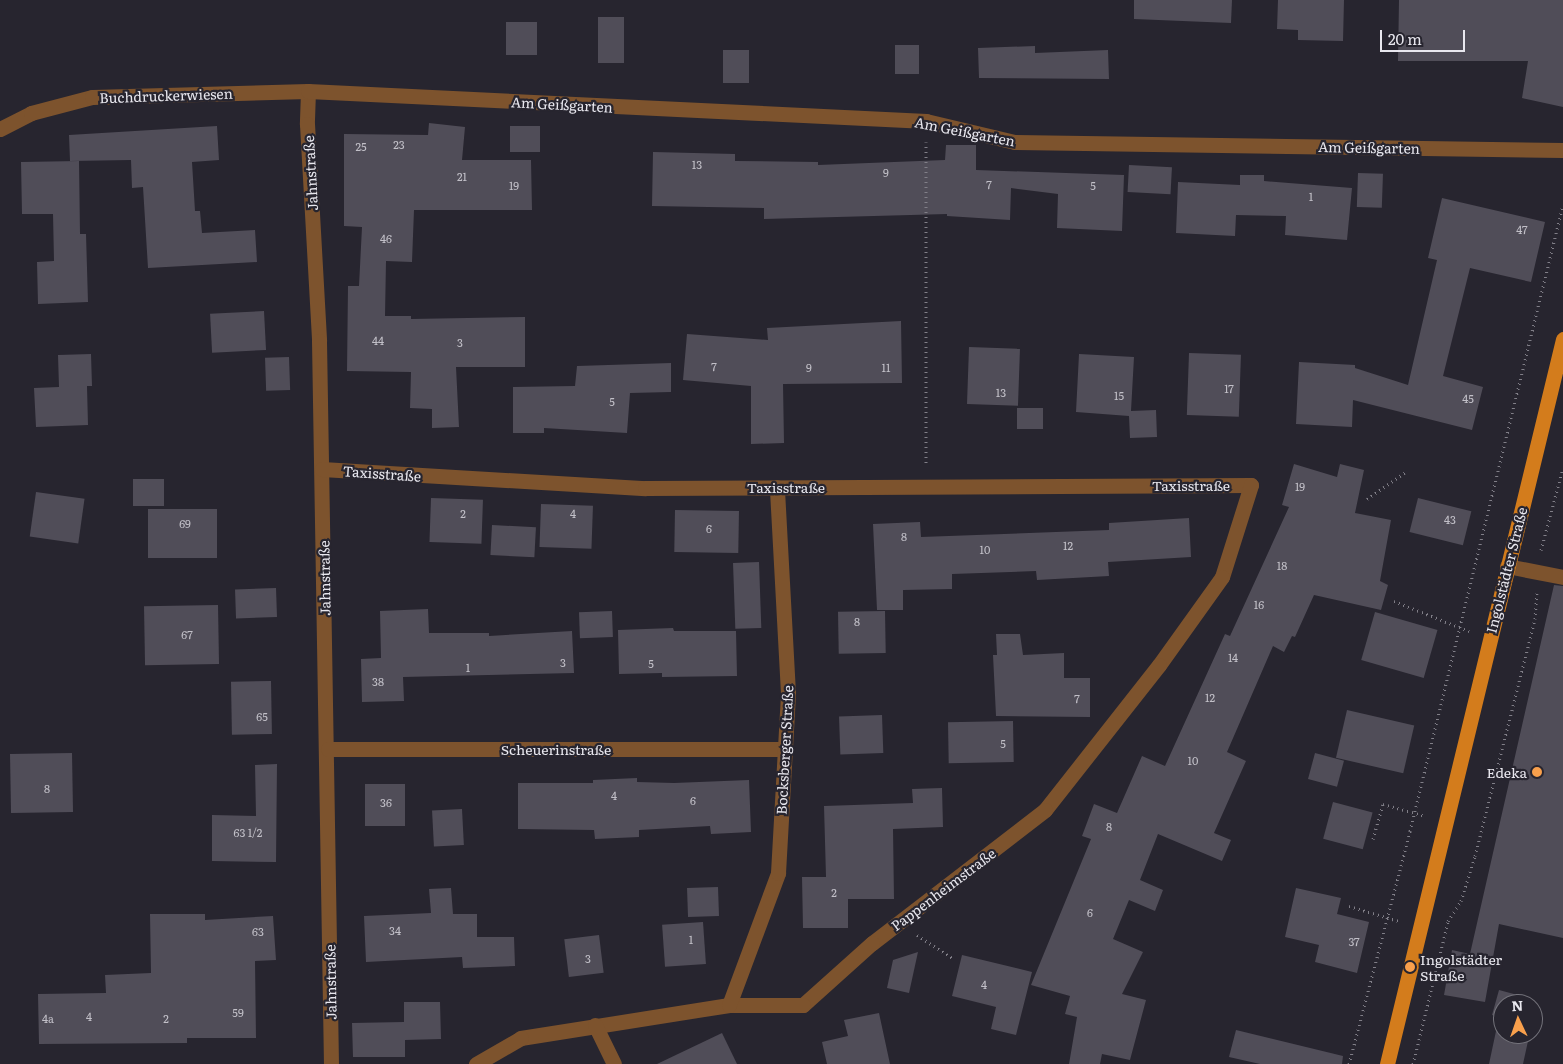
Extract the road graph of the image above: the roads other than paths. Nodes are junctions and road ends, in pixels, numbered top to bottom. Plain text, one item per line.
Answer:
1 (308, 92) junction
2 (0, 128) edge
3 (1563, 150) edge
4 (1563, 339) edge
5 (322, 469) junction
6 (1251, 485) joint
7 (777, 487) junction
8 (1507, 566) junction
9 (1563, 578) edge
10 (328, 749) junction
11 (785, 749) junction
12 (730, 1005) junction
13 (595, 1024) junction
14 (331, 1064) edge
15 (476, 1064) edge
16 (614, 1064) edge
17 (1387, 1064) edge

1 - 2 street, Buchdruckerwiesen
1 - 3 street, Am Geißgarten
1 - 5 street, Jahnstraße
4 - 8 main road, Ingolstädter Straße
5 - 7 street, Taxisstraße
5 - 10 street, Jahnstraße
6 - 7 street, Taxisstraße
6 - 12 street, Pappenheimstraße
7 - 11 street, Bocksberger Straße
8 - 9 street
8 - 17 main road, Ingolstädter Straße
10 - 11 street, Scheuerinstraße
10 - 14 street, Jahnstraße
11 - 12 street, Bocksberger Straße
12 - 13 street, Pappenheimstraße
13 - 15 street, Pappenheimstraße
13 - 16 street

